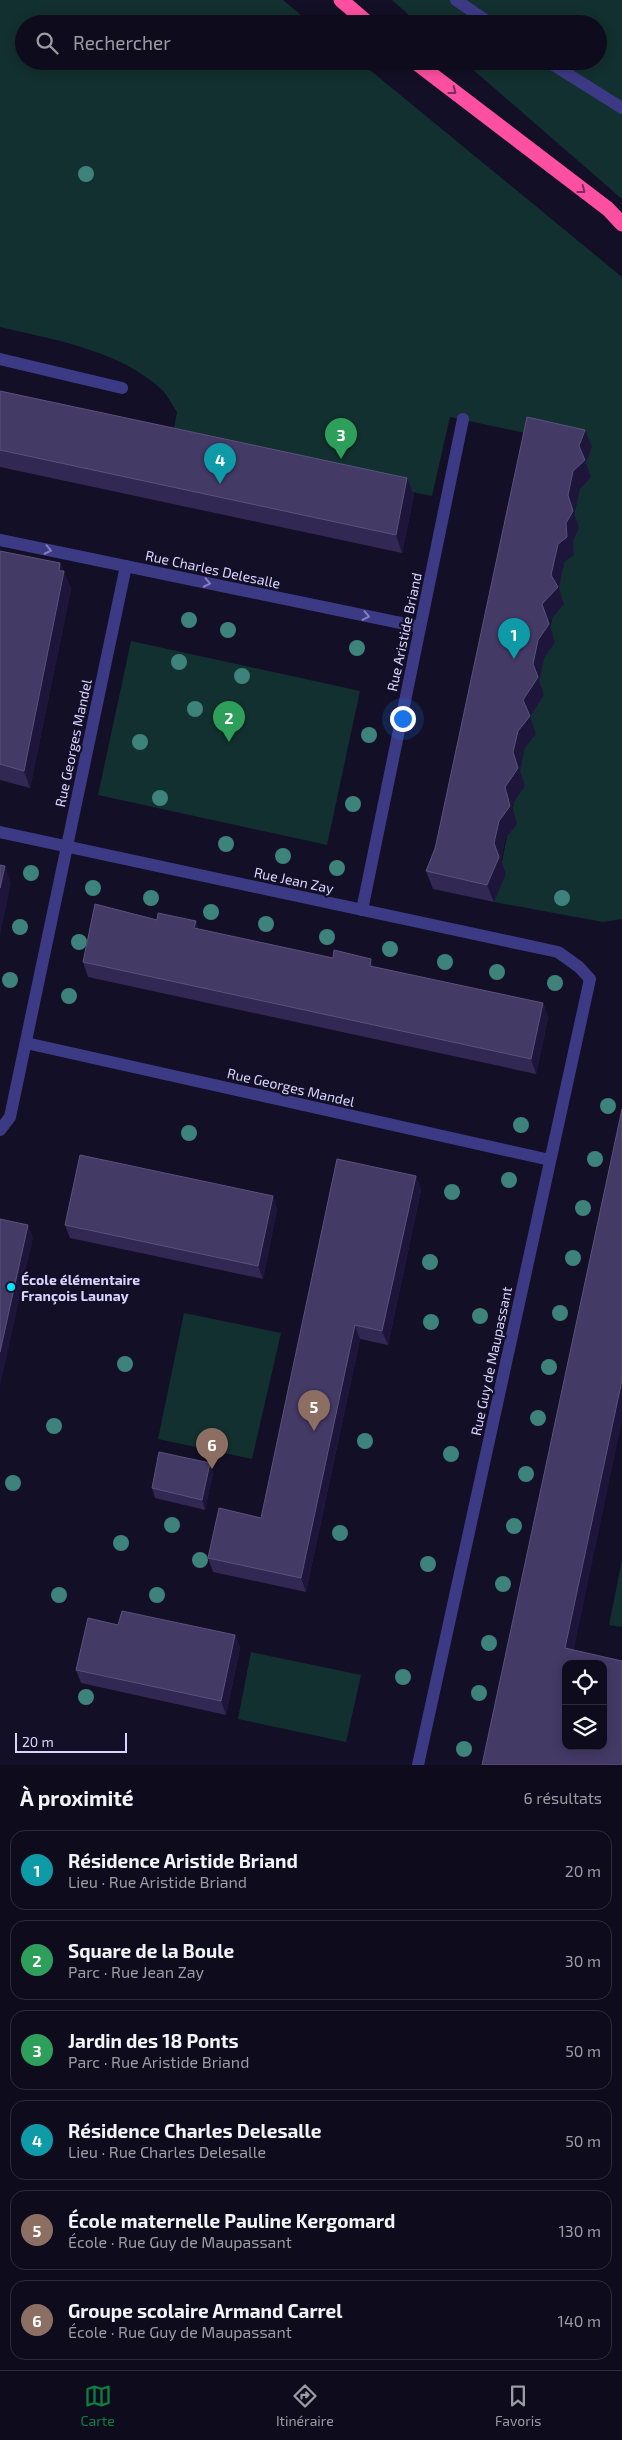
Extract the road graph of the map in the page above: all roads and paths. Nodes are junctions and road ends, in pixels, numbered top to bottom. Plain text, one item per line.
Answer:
1 (340, 0) edge
2 (456, 0) edge
3 (358, 15) edge
4 (478, 15) edge
5 (426, 70) edge
6 (561, 70) edge
7 (622, 108) edge
8 (622, 224) edge
9 (0, 359) edge
10 (122, 388) dead end
11 (464, 419) dead end
12 (0, 540) edge
13 (126, 566) junction
14 (420, 627) junction
15 (0, 832) edge
16 (66, 847) junction
17 (362, 910) junction
18 (578, 967) joint
19 (26, 1043) junction
20 (0, 1130) edge
21 (550, 1160) junction
22 (418, 1765) edge

1 - 3 highway
2 - 4 street
5 -> 8 highway
6 - 7 street
9 - 10 street
11 - 14 street, Rue Aristide Briand
12 -> 13 street, Rue Charles Delesalle
13 -> 14 street, Rue Charles Delesalle
13 - 16 street, Rue Georges Mandel
14 - 17 street, Rue Aristide Briand
15 - 16 street, Rue Jean Zay
16 - 17 street, Rue Jean Zay
16 - 19 street, Rue Georges Mandel
17 - 18 street, Rue Jean Zay
18 - 21 street, Rue Guy de Maupassant
19 - 20 street, Rue Georges Mandel
19 - 21 street, Rue Georges Mandel
21 - 22 street, Rue Guy de Maupassant

